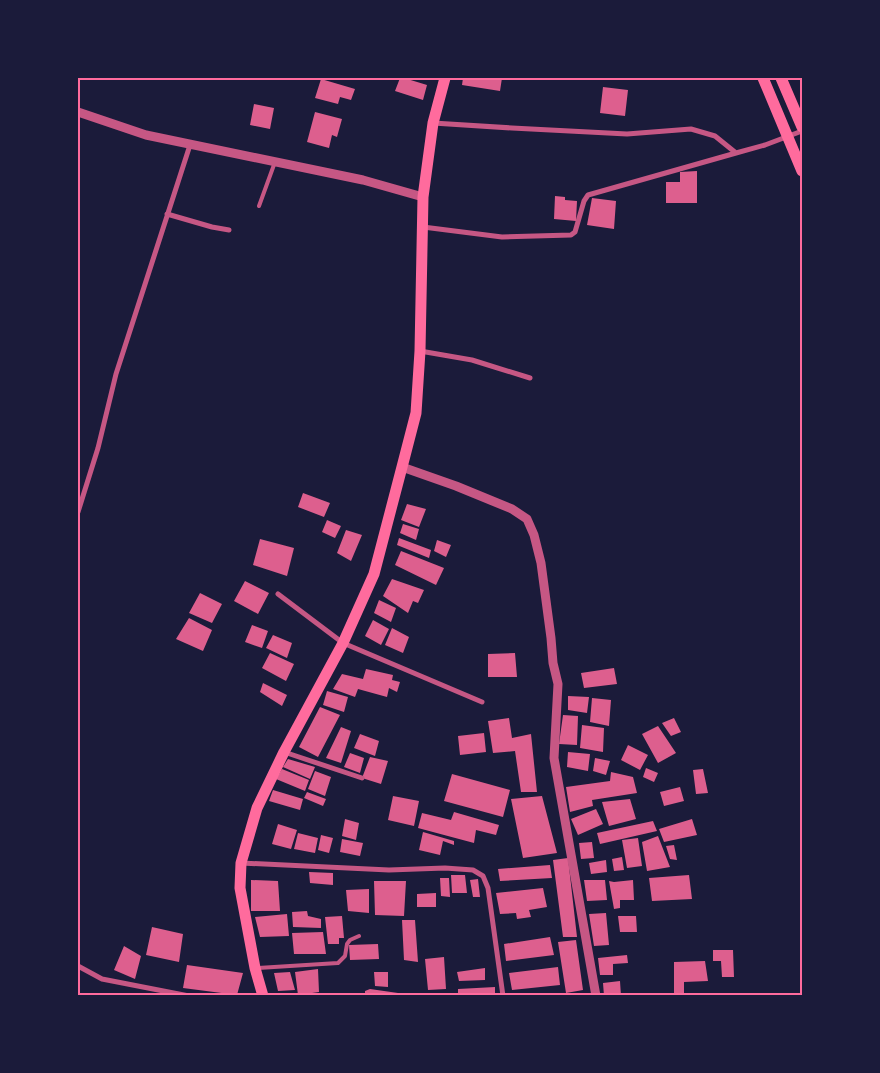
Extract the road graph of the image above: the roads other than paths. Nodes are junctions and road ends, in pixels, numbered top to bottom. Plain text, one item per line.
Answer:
1 (446, 78) edge
2 (763, 78) edge
3 (781, 78) edge
4 (78, 112) edge
5 (433, 123) junction
6 (802, 129) edge
7 (788, 136) junction
8 (190, 145) junction
9 (736, 154) junction
10 (275, 162) junction
11 (802, 171) edge
12 (423, 197) junction
13 (259, 206) dead end
14 (167, 214) junction
15 (422, 227) junction
16 (228, 230) dead end
17 (420, 351) junction
18 (530, 378) dead end
19 (402, 467) junction
20 (78, 512) edge
21 (278, 594) dead end
22 (344, 643) junction
23 (482, 702) dead end
24 (284, 752) junction
25 (362, 778) dead end
26 (241, 863) junction
27 (359, 936) dead end
28 (78, 966) edge
29 (256, 968) junction
30 (189, 996) edge
31 (263, 996) edge
32 (503, 996) edge
33 (596, 996) edge

1 - 5 main road
2 - 7 main road
3 - 6 main road
4 - 8 street
5 - 9 street
5 - 12 main road
6 - 7 street
7 - 9 street
7 - 11 main road
8 - 10 street
8 - 14 street
9 - 15 street
10 - 12 street
10 - 13 lane
12 - 15 main road
14 - 16 street
14 - 20 street
15 - 17 main road
17 - 18 street
17 - 19 main road
19 - 22 main road
19 - 33 street
21 - 22 street
22 - 23 street
22 - 24 main road
24 - 25 street
24 - 26 main road
26 - 29 main road
26 - 32 street
27 - 29 lane
28 - 30 street
29 - 31 main road

